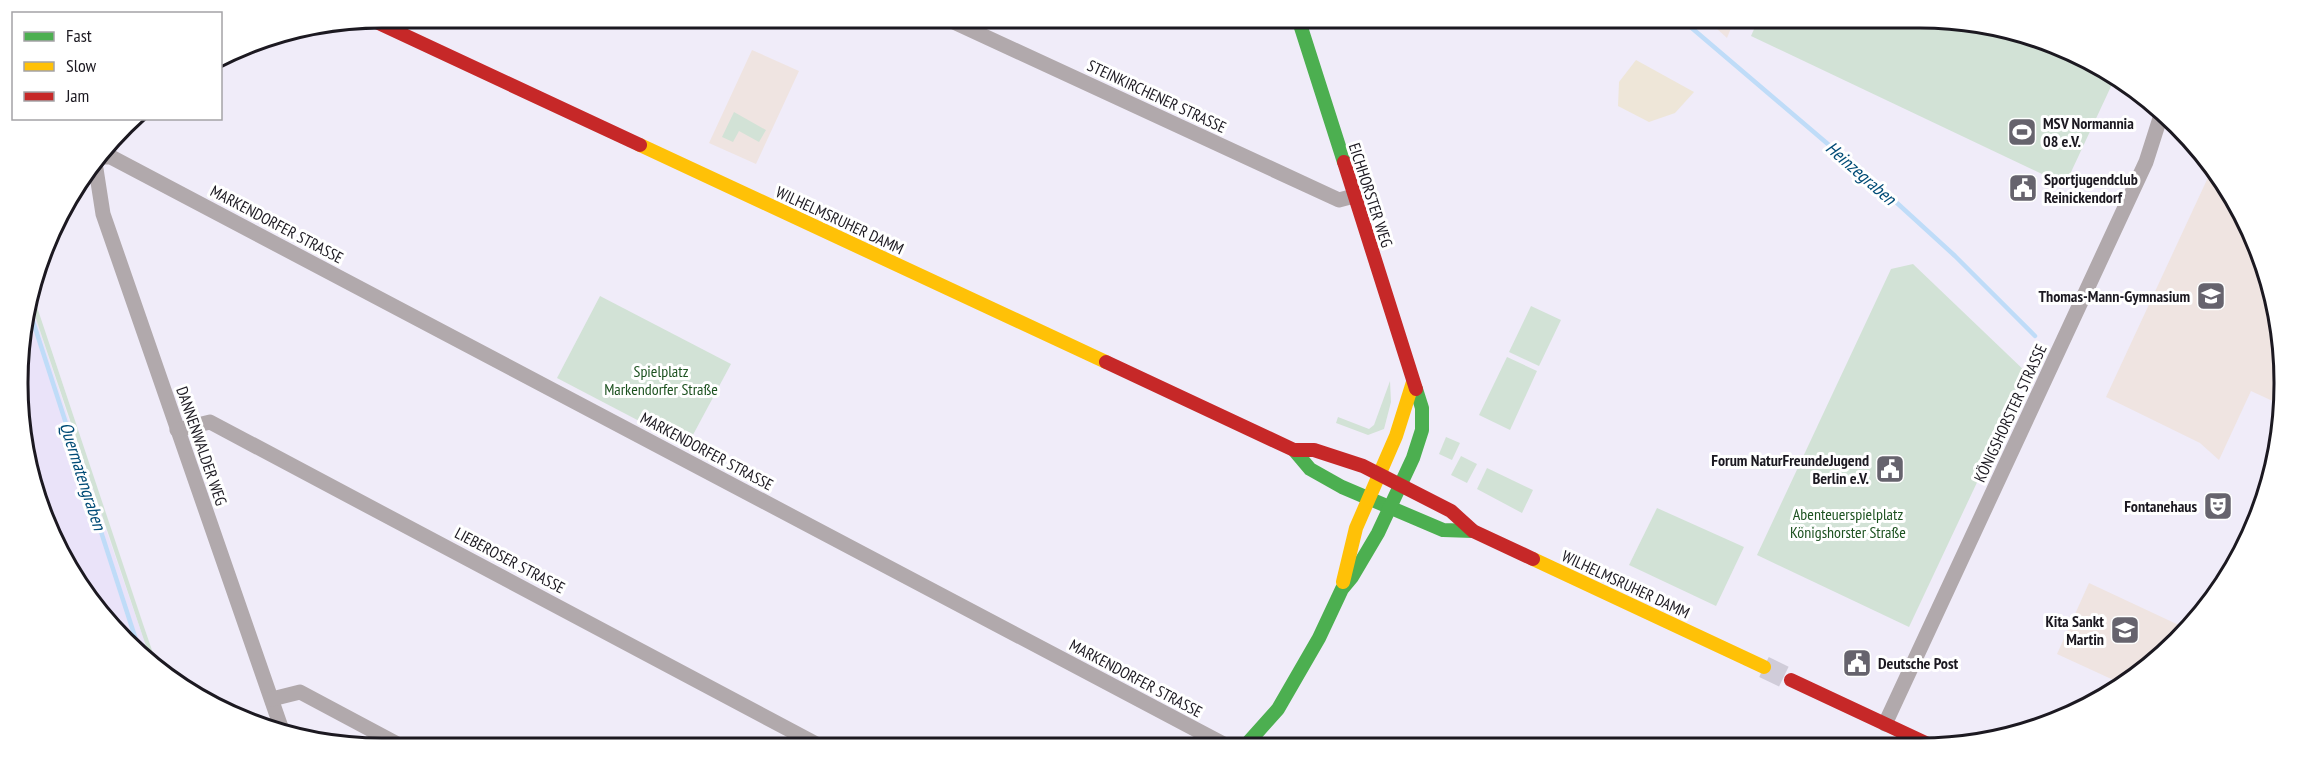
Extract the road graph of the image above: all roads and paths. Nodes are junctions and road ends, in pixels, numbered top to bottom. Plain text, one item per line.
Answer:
1 (389, 28) edge
2 (967, 28) edge
3 (1301, 28) edge
4 (2159, 121) edge
5 (110, 157) edge
6 (97, 174) edge
7 (1354, 196) junction
8 (1413, 382) junction
9 (177, 430) junction
10 (1294, 450) junction
11 (1380, 474) junction
12 (1401, 485) junction
13 (1369, 499) junction
14 (1390, 507) junction
15 (1473, 531) junction
16 (1342, 590) junction
17 (1764, 668) tunnel mouth
18 (1791, 680) tunnel mouth
19 (272, 699) junction
20 (279, 722) edge
21 (1885, 724) junction
22 (386, 738) edge
23 (805, 738) edge
24 (1212, 738) edge
25 (1252, 738) edge
26 (1915, 738) edge

1 - 10 main road, WILHELMSRUHER DAMM
2 - 7 street, STEINKIRCHENER STRASSE
3 - 7 main road, EICHHORSTER WEG
4 - 21 street, KÖNIGSHORSTER STRASSE
5 - 24 street, MARKENDORFER STRASSE
6 - 9 street, DANNENWALDER WEG
7 - 8 main road, EICHHORSTER WEG
8 - 11 main road
8 - 12 main road, EICHHORSTER WEG
9 - 19 street, DANNENWALDER WEG
9 - 23 street, LIEBEROSER STRASSE
10 - 11 main road, WILHELMSRUHER DAMM
10 - 13 main road, WILHELMSRUHER DAMM
11 - 12 main road, WILHELMSRUHER DAMM
11 - 13 main road
12 - 14 main road, EICHHORSTER WEG
12 - 15 main road, WILHELMSRUHER DAMM
13 - 14 main road, WILHELMSRUHER DAMM
13 - 16 main road
14 - 15 main road, WILHELMSRUHER DAMM
14 - 16 main road, EICHHORSTER WEG
15 - 17 main road, WILHELMSRUHER DAMM
16 - 25 main road
18 - 21 main road
19 - 20 street, DANNENWALDER WEG
19 - 22 street
21 - 26 main road

